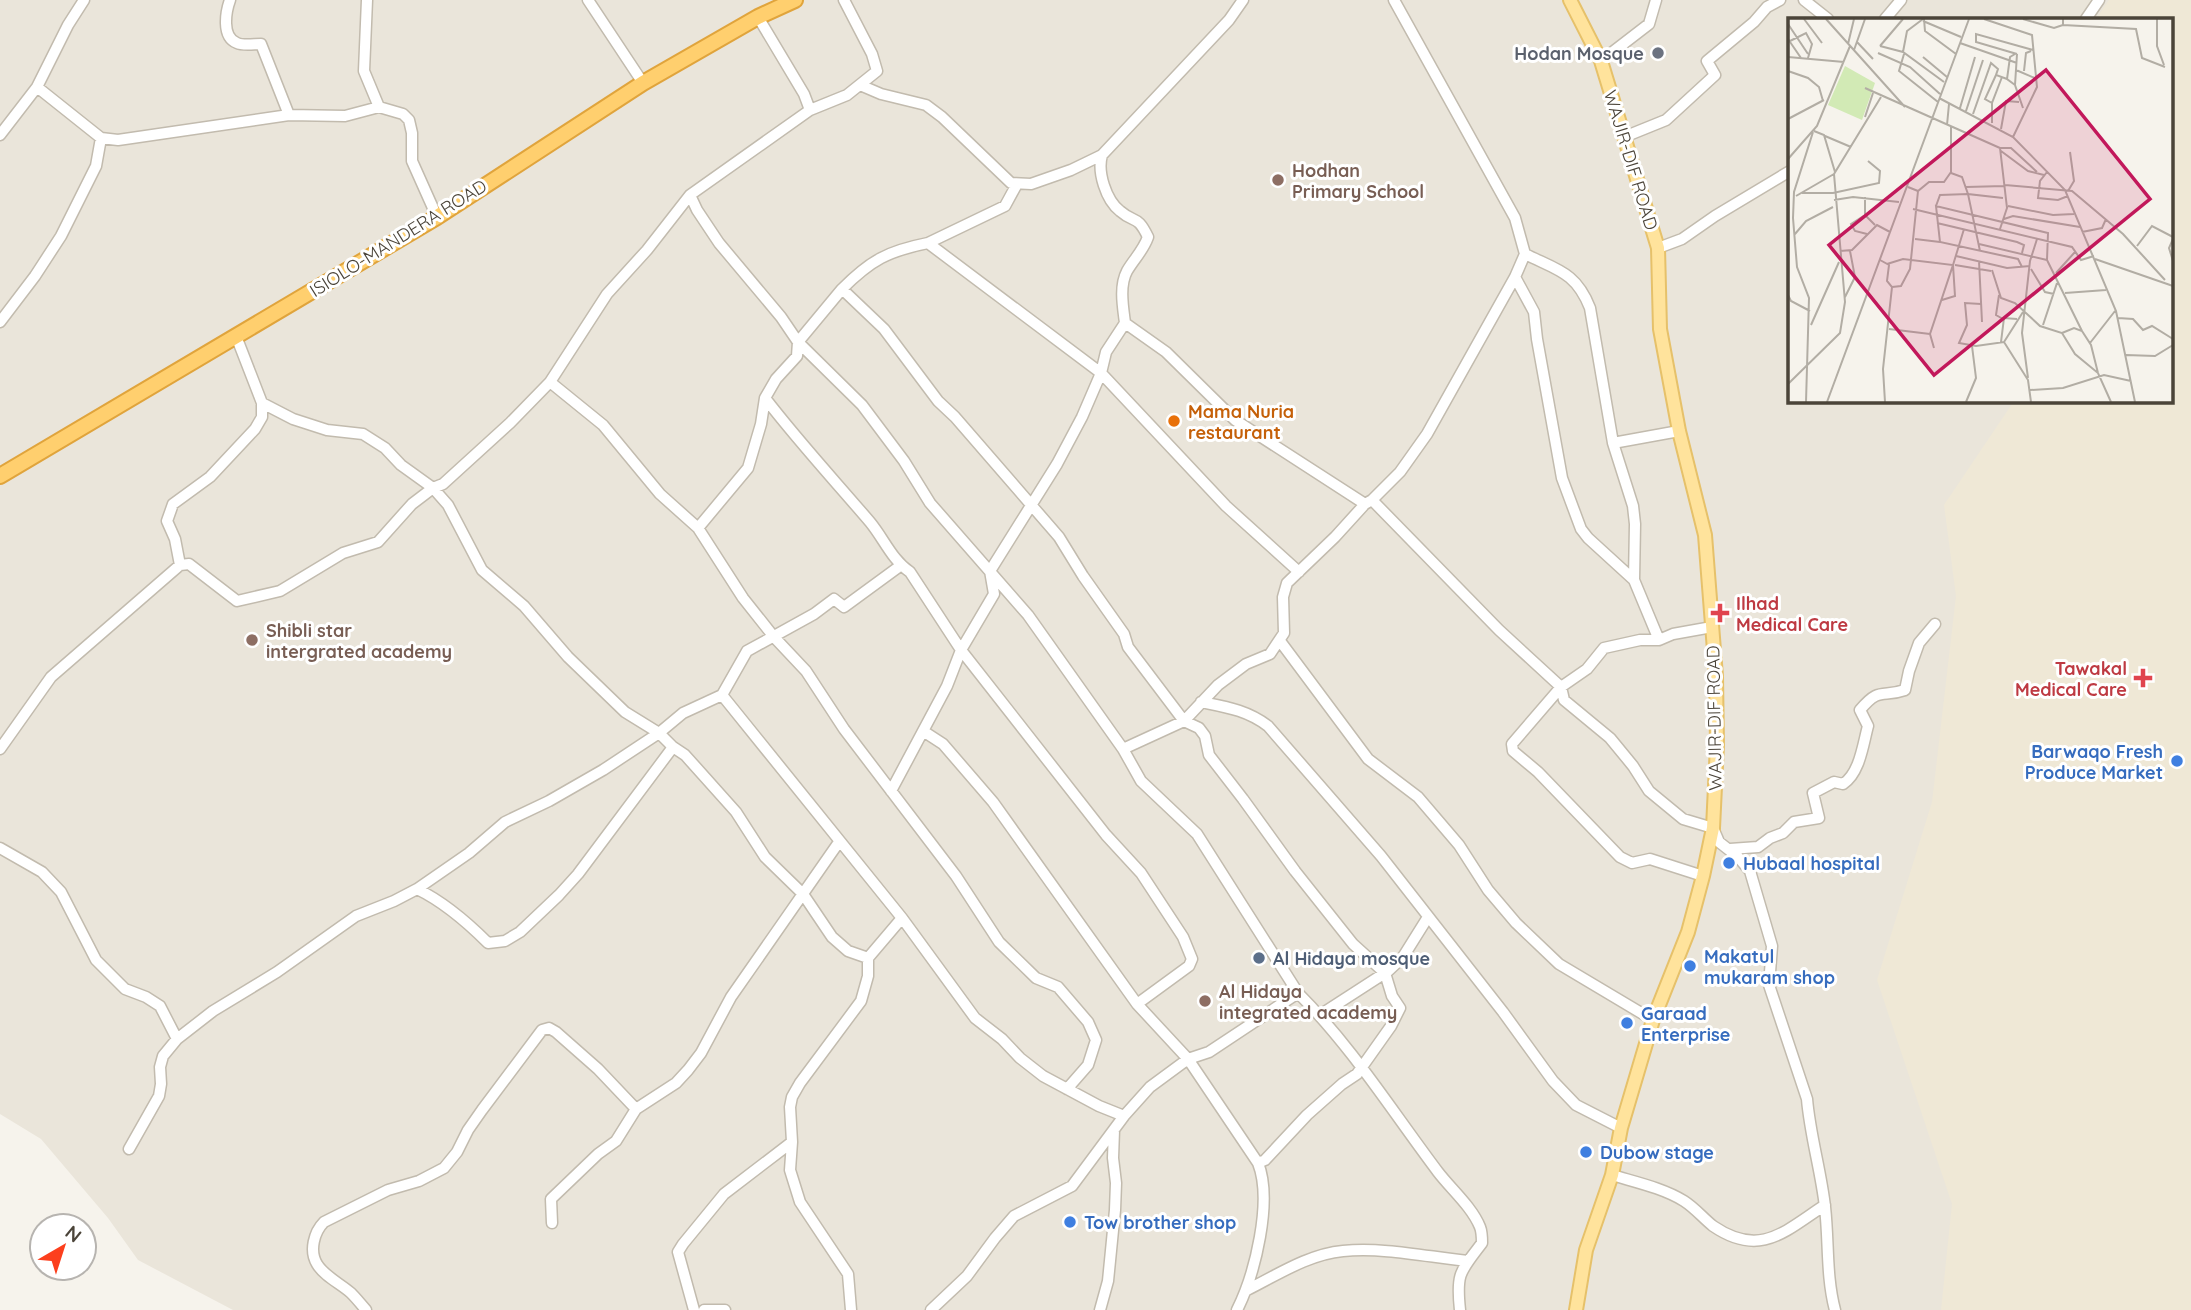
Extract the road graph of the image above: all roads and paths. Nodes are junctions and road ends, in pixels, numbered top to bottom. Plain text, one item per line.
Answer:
1 (84, 0) edge
2 (230, 0) edge
3 (367, 0) edge
4 (588, 0) edge
5 (795, 0) edge
6 (844, 0) edge
7 (1243, 0) edge
8 (1394, 0) edge
9 (1570, 0) edge
10 (1656, 0) edge
11 (1780, 0) edge
12 (1804, 0) edge
13 (1901, 0) edge
14 (2086, 0) edge
15 (2097, 4) edge
16 (758, 17) junction
17 (1827, 18) edge
18 (1886, 18) edge
19 (1601, 61) junction
20 (643, 82) junction
21 (860, 85) junction
22 (37, 87) junction
23 (379, 107) junction
24 (810, 110) junction
25 (289, 115) junction
26 (0, 135) edge
27 (1625, 137) junction
28 (101, 138) junction
29 (1102, 155) junction
30 (1788, 172) edge
31 (1017, 184) junction
32 (690, 195) junction
33 (437, 216) junction
34 (928, 243) junction
35 (1658, 247) junction
36 (1525, 254) junction
37 (1515, 277) junction
38 (842, 289) junction
39 (0, 322) edge
40 (1125, 323) junction
41 (236, 336) junction
42 (799, 342) junction
43 (1101, 373) junction
44 (550, 382) junction
45 (765, 398) junction
46 (262, 403) junction
47 (1679, 431) junction
48 (1614, 443) junction
49 (0, 476) edge
50 (433, 488) junction
51 (1368, 502) junction
52 (1031, 504) junction
53 (698, 528) junction
54 (180, 565) junction
55 (900, 566) junction
56 (990, 571) junction
57 (1299, 572) junction
58 (1634, 580) junction
59 (1935, 624) dead end
60 (1712, 627) junction
61 (774, 637) junction
62 (1659, 640) junction
63 (1280, 641) junction
64 (961, 650) junction
65 (1561, 687) junction
66 (722, 695) junction
67 (1201, 702) junction
68 (1184, 721) junction
69 (923, 731) junction
70 (659, 733) junction
71 (673, 747) junction
72 (1123, 749) junction
73 (0, 750) edge
74 (891, 791) junction
75 (1713, 828) junction
76 (839, 842) junction
77 (0, 848) edge
78 (1730, 849) junction
79 (1703, 876) junction
80 (417, 889) junction
81 (803, 894) junction
82 (902, 918) junction
83 (1428, 918) junction
84 (868, 958) junction
85 (1385, 973) junction
86 (1298, 993) junction
87 (1137, 1004) junction
88 (1320, 1015) junction
89 (1653, 1020) junction
90 (177, 1039) junction
91 (1188, 1059) junction
92 (1362, 1066) junction
93 (1067, 1089) junction
94 (636, 1110) junction
95 (1124, 1116) junction
96 (1621, 1128) junction
97 (1114, 1130) junction
98 (792, 1142) junction
99 (129, 1149) dead end
100 (1258, 1163) junction
101 (1612, 1175) junction
102 (1825, 1205) junction
103 (552, 1223) dead end
104 (1468, 1261) junction
105 (1247, 1290) junction
106 (366, 1310) edge
107 (694, 1310) edge
108 (704, 1310) edge
109 (725, 1310) edge
110 (851, 1310) edge
111 (930, 1310) edge
112 (1100, 1310) edge
113 (1237, 1310) edge
114 (1460, 1310) edge
115 (1576, 1310) edge
116 (1835, 1310) edge

1 - 22 street
2 - 25 street
3 - 23 street
4 - 20 street
5 - 16 highway, ISIOLO-MANDERA ROAD
6 - 21 street
7 - 29 street
8 - 36 street
9 - 19 main road, WAJIR-DIF ROAD
10 - 19 street
11 - 27 street
12 - 17 street
13 - 18 street
14 - 15 street
16 - 20 highway, ISIOLO-MANDERA ROAD
16 - 24 street
19 - 27 main road, WAJIR-DIF ROAD
20 - 33 highway, ISIOLO-MANDERA ROAD
21 - 24 street
21 - 31 street
22 - 26 street
22 - 28 street
23 - 25 street
23 - 33 street
24 - 32 street
25 - 28 street
27 - 35 main road, WAJIR-DIF ROAD
28 - 39 street
29 - 31 street
29 - 40 street
30 - 35 street
31 - 34 street
32 - 42 street
32 - 44 street
33 - 41 highway, ISIOLO-MANDERA ROAD
34 - 38 street
34 - 43 street
35 - 47 main road, WAJIR-DIF ROAD
36 - 37 street
36 - 48 street
37 - 51 street
37 - 58 street
38 - 42 street
38 - 52 street
40 - 43 street
40 - 51 street
41 - 46 street
41 - 49 highway, ISIOLO-MANDERA ROAD
42 - 45 street
42 - 56 street
43 - 52 street
43 - 57 street
44 - 50 street
44 - 53 street
45 - 53 street
45 - 55 street
46 - 50 street
46 - 54 street
47 - 48 street
47 - 60 main road, WAJIR-DIF ROAD
48 - 58 street
50 - 54 street
50 - 70 street
51 - 57 street
51 - 65 street
52 - 56 street
52 - 68 street
53 - 61 street
54 - 73 street
55 - 61 street
55 - 64 street
56 - 64 street
56 - 72 street
57 - 63 street
58 - 62 street
59 - 78 street
60 - 62 street
60 - 75 main road, WAJIR-DIF ROAD
61 - 66 street
61 - 74 street
62 - 65 street
63 - 67 street
63 - 89 street
64 - 69 street
64 - 87 street
65 - 75 street
65 - 79 street
66 - 70 street
66 - 76 street
67 - 68 street
67 - 83 street
68 - 72 street
68 - 85 street
69 - 74 street
69 - 87 street
70 - 71 street
70 - 80 street
71 - 80 street
71 - 81 street
72 - 86 street
74 - 93 street
75 - 78 street
75 - 79 main road, WAJIR-DIF ROAD
76 - 81 street
76 - 82 street
77 - 90 street
78 - 102 street
79 - 89 main road, WAJIR-DIF ROAD
80 - 90 street
81 - 84 street
81 - 94 street
82 - 84 street
82 - 93 street
83 - 85 street
83 - 96 street
84 - 98 street
85 - 88 street
85 - 92 street
86 - 88 street
86 - 91 street
87 - 91 street
88 - 92 street
89 - 96 main road, WAJIR-DIF ROAD
90 - 99 street
91 - 95 street
91 - 100 street
92 - 100 street
92 - 104 street
93 - 95 street
94 - 103 street
94 - 106 street
95 - 97 street
96 - 101 main road, WAJIR-DIF ROAD
97 - 111 street
97 - 112 street
98 - 107 street
98 - 110 street
100 - 105 street
101 - 102 street
101 - 115 main road, WAJIR-DIF ROAD
102 - 116 street
104 - 105 street
104 - 114 street
105 - 113 street
108 - 109 street

